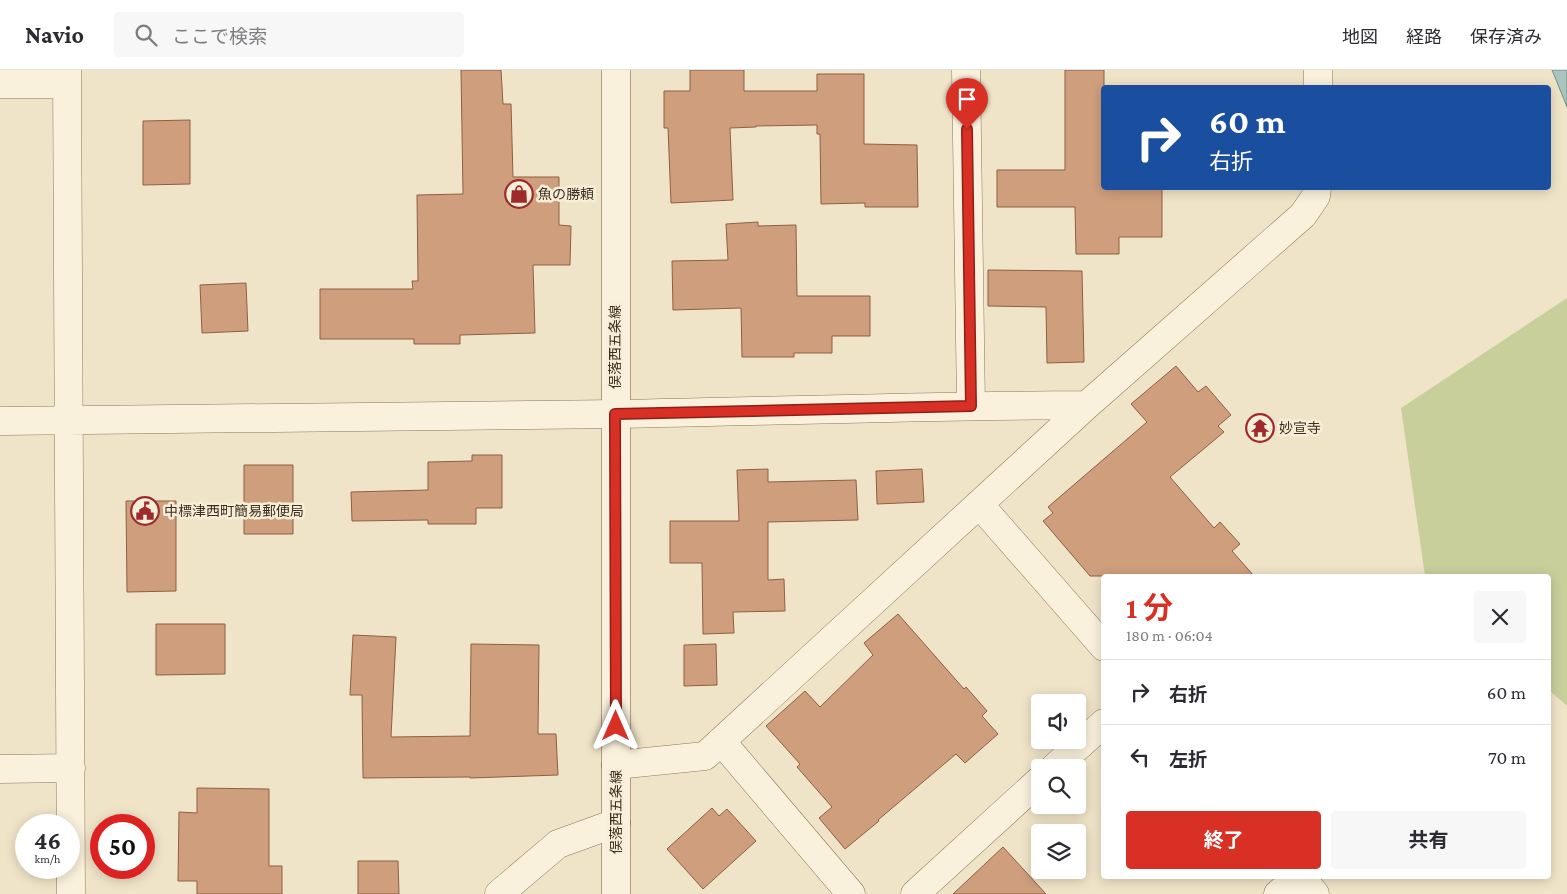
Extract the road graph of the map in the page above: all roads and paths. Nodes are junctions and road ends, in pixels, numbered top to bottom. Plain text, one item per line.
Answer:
1 (616, 70) edge
2 (966, 70) edge
3 (1318, 70) edge
4 (67, 77) edge
5 (0, 84) edge
6 (1318, 85) edge
7 (1317, 190) edge
8 (1087, 405) junction
9 (971, 406) junction
10 (615, 414) junction
11 (69, 420) junction
12 (0, 421) edge
13 (980, 504) junction
14 (1101, 644) edge
15 (1101, 726) edge
16 (721, 741) junction
17 (1064, 759) edge
18 (616, 765) junction
19 (70, 768) junction
20 (0, 769) edge
21 (1031, 788) edge
22 (616, 823) junction
23 (1296, 879) edge
24 (1302, 879) edge
25 (71, 894) edge
26 (499, 894) edge
27 (616, 894) edge
28 (851, 894) edge
29 (915, 894) edge
30 (1278, 894) edge
31 (1315, 894) edge

1 - 10 street, 俣落西五条線
2 - 9 street
3 - 6 street
4 - 5 street
4 - 11 street
7 - 8 street
8 - 9 street
8 - 13 street
9 - 10 street
10 - 11 street
10 - 18 street, 俣落西五条線
11 - 12 street
11 - 19 street
13 - 14 street
13 - 16 street
15 - 17 street
16 - 18 street
16 - 28 street
18 - 22 street, 俣落西五条線
19 - 20 street
19 - 25 street
21 - 29 street
22 - 26 street
22 - 27 street, 俣落西五条線
23 - 30 street
24 - 31 street

